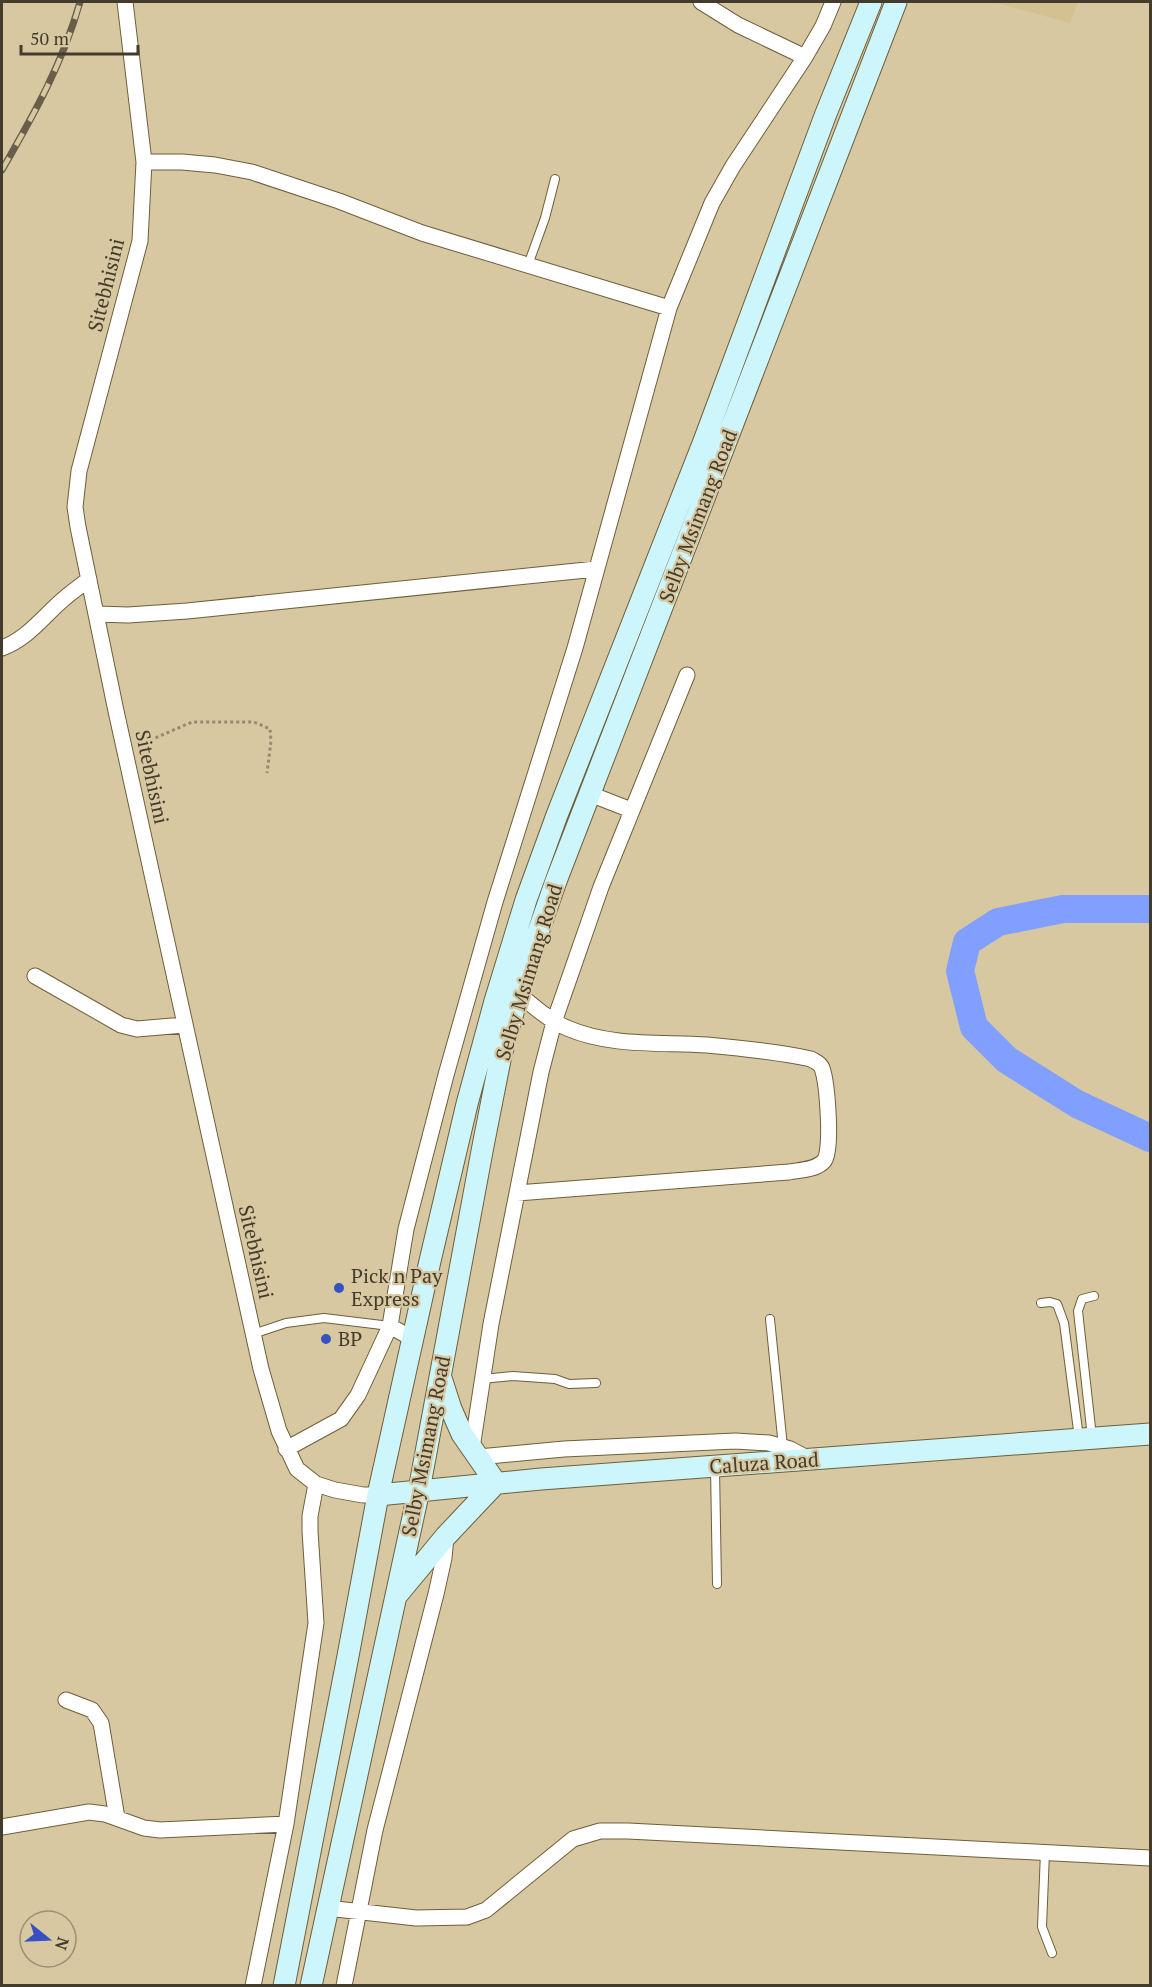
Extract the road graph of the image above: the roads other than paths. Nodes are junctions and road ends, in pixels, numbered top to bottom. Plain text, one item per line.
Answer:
1 (125, 2) edge
2 (701, 2) edge
3 (833, 2) edge
4 (871, 2) edge
5 (896, 2) edge
6 (805, 57) junction
7 (144, 162) junction
8 (555, 179) dead end
9 (528, 265) junction
10 (669, 308) junction
11 (596, 569) junction
12 (90, 579) junction
13 (97, 614) junction
14 (2, 648) edge
15 (687, 675) dead end
16 (590, 794) junction
17 (631, 810) junction
18 (35, 976) dead end
19 (519, 994) junction
20 (554, 1022) junction
21 (184, 1025) junction
22 (517, 1193) junction
23 (1094, 1296) dead end
24 (1041, 1303) dead end
25 (771, 1319) dead end
26 (390, 1326) junction
27 (253, 1334) junction
28 (413, 1339) junction
29 (440, 1375) junction
30 (482, 1379) junction
31 (596, 1383) dead end
32 (1150, 1434) edge
33 (1086, 1439) junction
34 (783, 1447) junction
35 (286, 1449) junction
36 (476, 1453) junction
37 (809, 1459) junction
38 (715, 1466) junction
39 (496, 1483) junction
40 (316, 1484) junction
41 (419, 1490) junction
42 (378, 1495) junction
43 (446, 1536) junction
44 (717, 1584) dead end
45 (396, 1596) junction
46 (66, 1700) dead end
47 (117, 1818) junction
48 (286, 1824) junction
49 (2, 1827) edge
50 (1045, 1852) junction
51 (1150, 1858) edge
52 (327, 1908) junction
53 (358, 1911) junction
54 (1052, 1953) dead end
55 (253, 1986) edge
56 (284, 1986) edge
57 (311, 1986) edge
58 (344, 1986) edge

1 - 7 street, Sitebhisini
2 - 6 street
3 - 6 street
4 - 28 main road, Selby Msimang Road
5 - 16 main road, Selby Msimang Road
6 - 10 street
7 - 9 street
7 - 12 street, Sitebhisini
8 - 9 lane
9 - 10 street
10 - 11 street
11 - 13 street
11 - 26 street
12 - 13 street, Sitebhisini
12 - 14 street
13 - 21 street, Sitebhisini
15 - 17 street
16 - 17 street
16 - 19 main road, Selby Msimang Road
17 - 20 street
18 - 21 street
19 - 20 street
19 - 29 main road, Selby Msimang Road
20 - 22 street
20 - 22 street
21 - 27 street, Sitebhisini
22 - 30 street
23 - 33 lane
24 - 33 lane
25 - 34 lane
26 - 27 lane
26 - 28 street
26 - 35 street
27 - 35 street, Sitebhisini
28 - 42 main road, Selby Msimang Road
29 - 36 main road
29 - 41 main road, Selby Msimang Road
30 - 31 lane
30 - 36 street
32 - 33 main road, Caluza Road
33 - 37 main road, Caluza Road
34 - 36 street
34 - 37 street
35 - 40 street, Sitebhisini
36 - 39 main road
37 - 38 main road, Caluza Road
38 - 39 main road, Caluza Road
38 - 44 lane
39 - 41 main road, Caluza Road
39 - 43 main road
40 - 42 street, Sitebhisini
40 - 48 street
41 - 42 main road, Caluza Road
41 - 45 main road, Selby Msimang Road
42 - 56 main road, Selby Msimang Road
43 - 45 main road
43 - 53 street
45 - 52 main road, Selby Msimang Road
46 - 47 street
47 - 48 street
47 - 49 street
48 - 55 street
50 - 51 street
50 - 53 street
50 - 54 lane
52 - 53 street
52 - 57 main road, Selby Msimang Road
53 - 58 street

